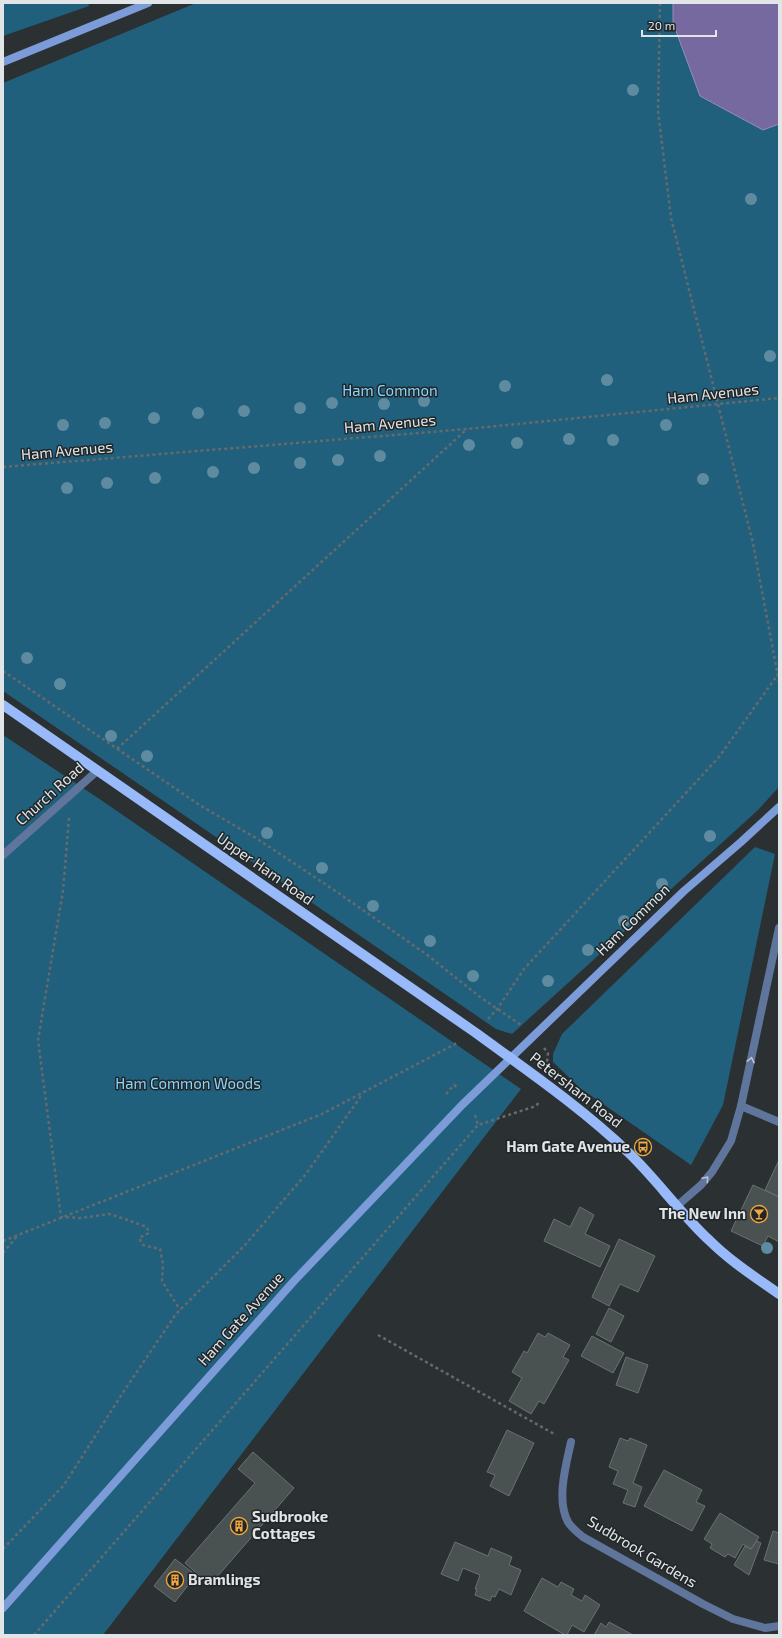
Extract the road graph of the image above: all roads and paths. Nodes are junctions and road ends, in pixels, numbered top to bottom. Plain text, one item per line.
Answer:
1 (148, 3) edge
2 (660, 3) edge
3 (133, 6) edge
4 (3, 62) edge
5 (779, 398) edge
6 (718, 404) junction
7 (467, 429) junction
8 (3, 467) edge
9 (3, 671) edge
10 (779, 674) edge
11 (779, 682) edge
12 (3, 705) edge
13 (117, 749) junction
14 (97, 771) junction
15 (72, 794) junction
16 (779, 807) edge
17 (3, 855) edge
18 (779, 928) edge
19 (498, 1008) junction
20 (476, 1033) junction
21 (535, 1036) junction
22 (456, 1044) dead end
23 (511, 1058) junction
24 (549, 1067) dead end
25 (362, 1094) junction
26 (536, 1106) dead end
27 (742, 1106) junction
28 (779, 1122) edge
29 (677, 1206) junction
30 (61, 1217) junction
31 (18, 1235) junction
32 (3, 1241) edge
33 (3, 1253) edge
34 (779, 1294) edge
35 (180, 1310) junction
36 (378, 1335) dead end
37 (571, 1442) joint
38 (3, 1549) edge
39 (3, 1608) edge
40 (779, 1626) edge
41 (34, 1635) edge

1 - 3 main road
2 - 6 path
3 - 4 main road
5 - 6 path, Ham Avenues
6 - 7 path, Ham Avenues
6 - 10 path
7 - 8 path, Ham Avenues
7 - 13 path
9 - 13 path
10 - 11 path
10 - 19 path
12 - 14 main road, Upper Ham Road
13 - 19 path
14 - 15 street, Church Road
14 - 20 main road, Upper Ham Road
15 - 17 street, Church Road
15 - 30 path
16 - 21 main road, Ham Common
27 -> 18 street
19 - 20 path
19 - 21 path
20 - 23 main road, Upper Ham Road
20 - 25 path
21 - 23 main road, Ham Common
21 - 24 path
22 - 25 path
23 - 29 main road, Petersham Road
23 - 39 main road, Ham Gate Avenue
25 - 30 path
25 - 35 path
26 - 41 path
27 - 28 street
29 -> 27 street
29 - 34 main road, Petersham Road
30 - 31 path
30 - 35 path
31 - 32 path
31 - 33 path
35 - 38 path
36 - 37 path
37 - 40 street, Sudbrook Gardens

